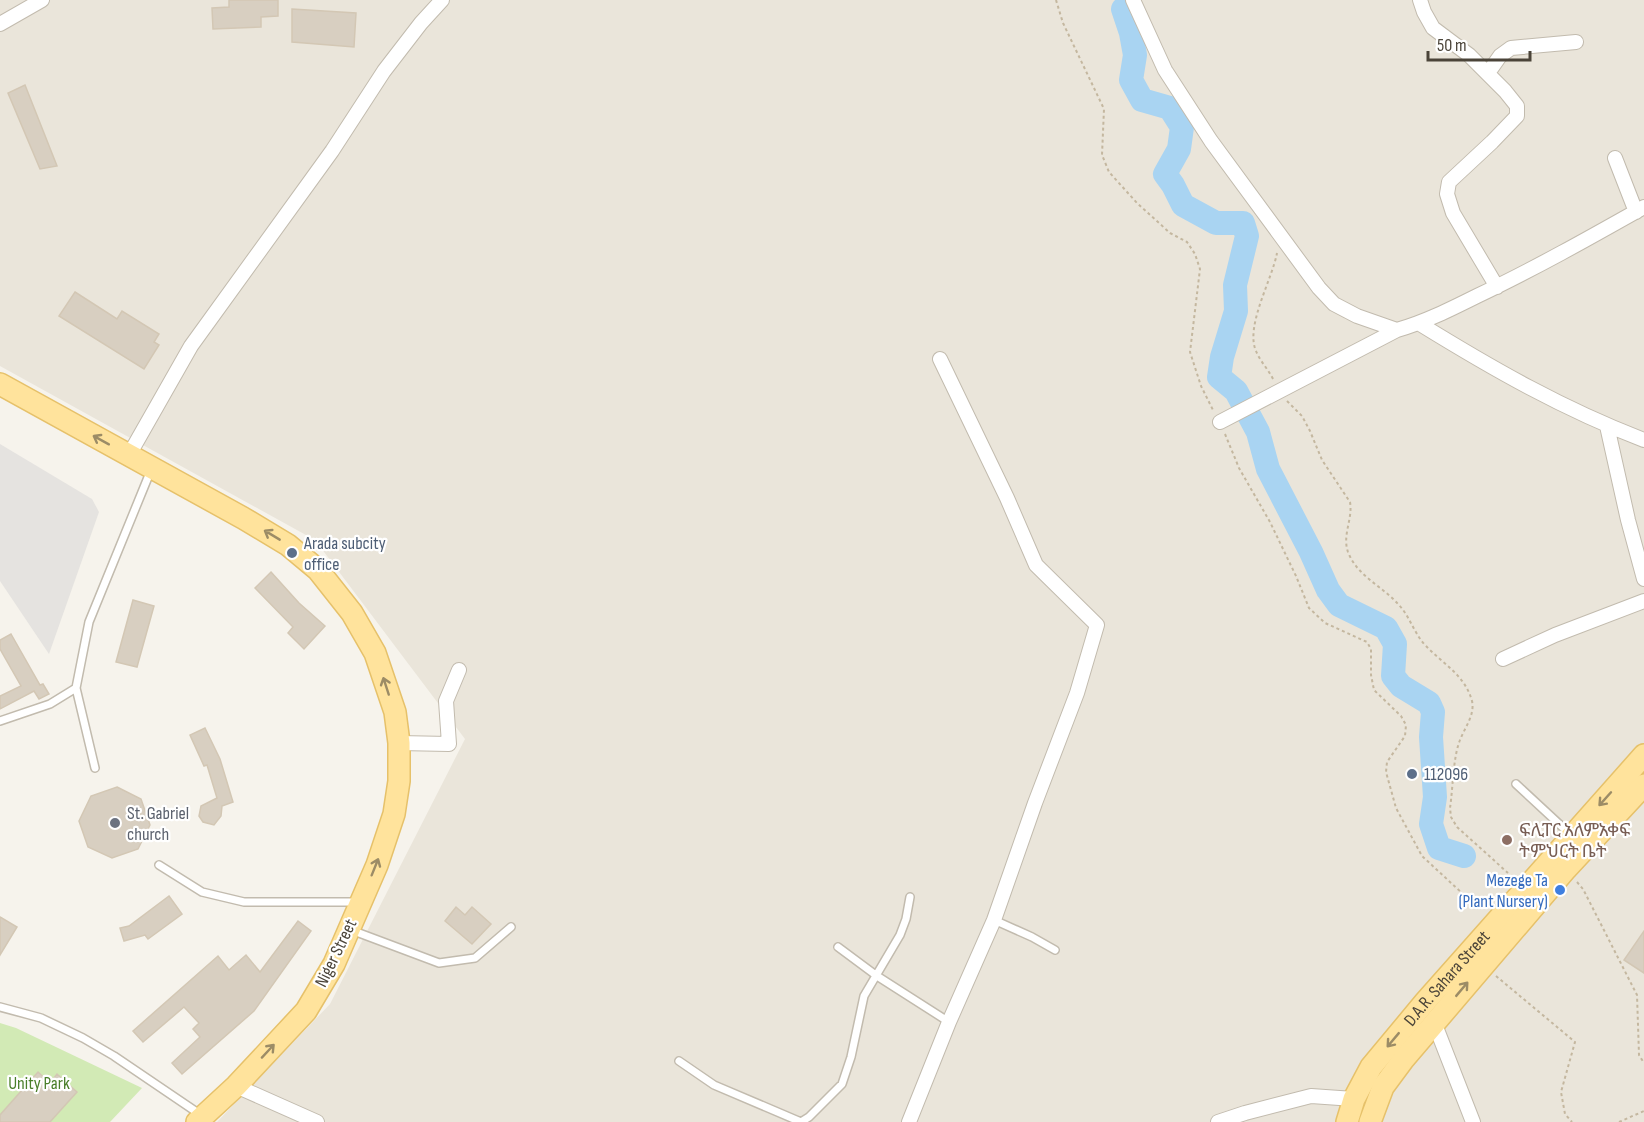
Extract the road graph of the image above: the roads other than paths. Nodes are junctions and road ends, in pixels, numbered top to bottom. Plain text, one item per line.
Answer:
1 (42, 0) edge
2 (442, 0) edge
3 (1420, 0) edge
4 (1136, 1) edge
5 (23, 5) edge
6 (0, 24) edge
7 (1576, 42) dead end
8 (1488, 74) junction
9 (1615, 158) dead end
10 (1640, 210) edge
11 (1497, 287) junction
12 (1420, 324) junction
13 (1397, 330) junction
14 (940, 359) dead end
15 (0, 384) edge
16 (1220, 422) road end
17 (1607, 426) junction
18 (1644, 440) edge
19 (129, 455) junction
20 (152, 468) junction
21 (1644, 579) edge
22 (1644, 601) edge
23 (1503, 659) dead end
24 (459, 670) dead end
25 (76, 688) junction
26 (0, 721) edge
27 (399, 743) junction
28 (1644, 755) edge
29 (95, 768) dead end
30 (1515, 784) dead end
31 (1644, 785) edge
32 (1572, 836) junction
33 (159, 865) dead end
34 (910, 897) dead end
35 (360, 902) junction
36 (994, 920) junction
37 (511, 927) dead end
38 (349, 929) junction
39 (838, 947) dead end
40 (1055, 950) dead end
41 (877, 976) junction
42 (0, 1007) edge
43 (949, 1022) junction
44 (1434, 1022) junction
45 (679, 1061) dead end
46 (236, 1086) junction
47 (1354, 1099) junction
48 (200, 1119) edge
49 (313, 1121) edge
50 (801, 1122) edge
51 (909, 1122) edge
52 (1218, 1122) edge
53 (1347, 1122) edge
54 (1370, 1122) edge
55 (1473, 1122) edge

1 - 5 street
2 - 19 street
3 - 8 street
4 - 13 street
5 - 6 street
7 - 8 street
8 - 11 street
9 - 10 street
10 - 11 street
11 - 12 street
12 - 13 street
12 - 17 street
13 - 16 street
14 - 36 street
19 -> 15 main road, Niger Street
17 - 18 street
17 - 21 street
19 - 20 main road, Niger Street
20 - 25 lane
27 -> 20 main road, Niger Street
22 - 23 street
24 - 27 street
25 - 26 lane
25 - 29 lane
35 -> 27 main road, Niger Street
28 -> 32 main road, D.A.R. Sahara Street
30 - 32 lane
44 -> 31 main road, D.A.R. Sahara Street
32 -> 47 main road, D.A.R. Sahara Street
33 - 35 lane
34 - 41 lane
35 - 38 main road, Niger Street
36 - 40 lane
36 - 43 street
37 - 38 lane
46 -> 38 main road, Niger Street
39 - 41 lane
41 - 43 lane
41 - 50 lane
42 - 48 lane
43 - 51 street
44 - 54 main road, D.A.R. Sahara Street
44 - 55 street
45 - 50 lane
46 - 48 main road, Niger Street
46 - 49 street
47 - 52 street
47 - 53 main road, D.A.R. Sahara Street

